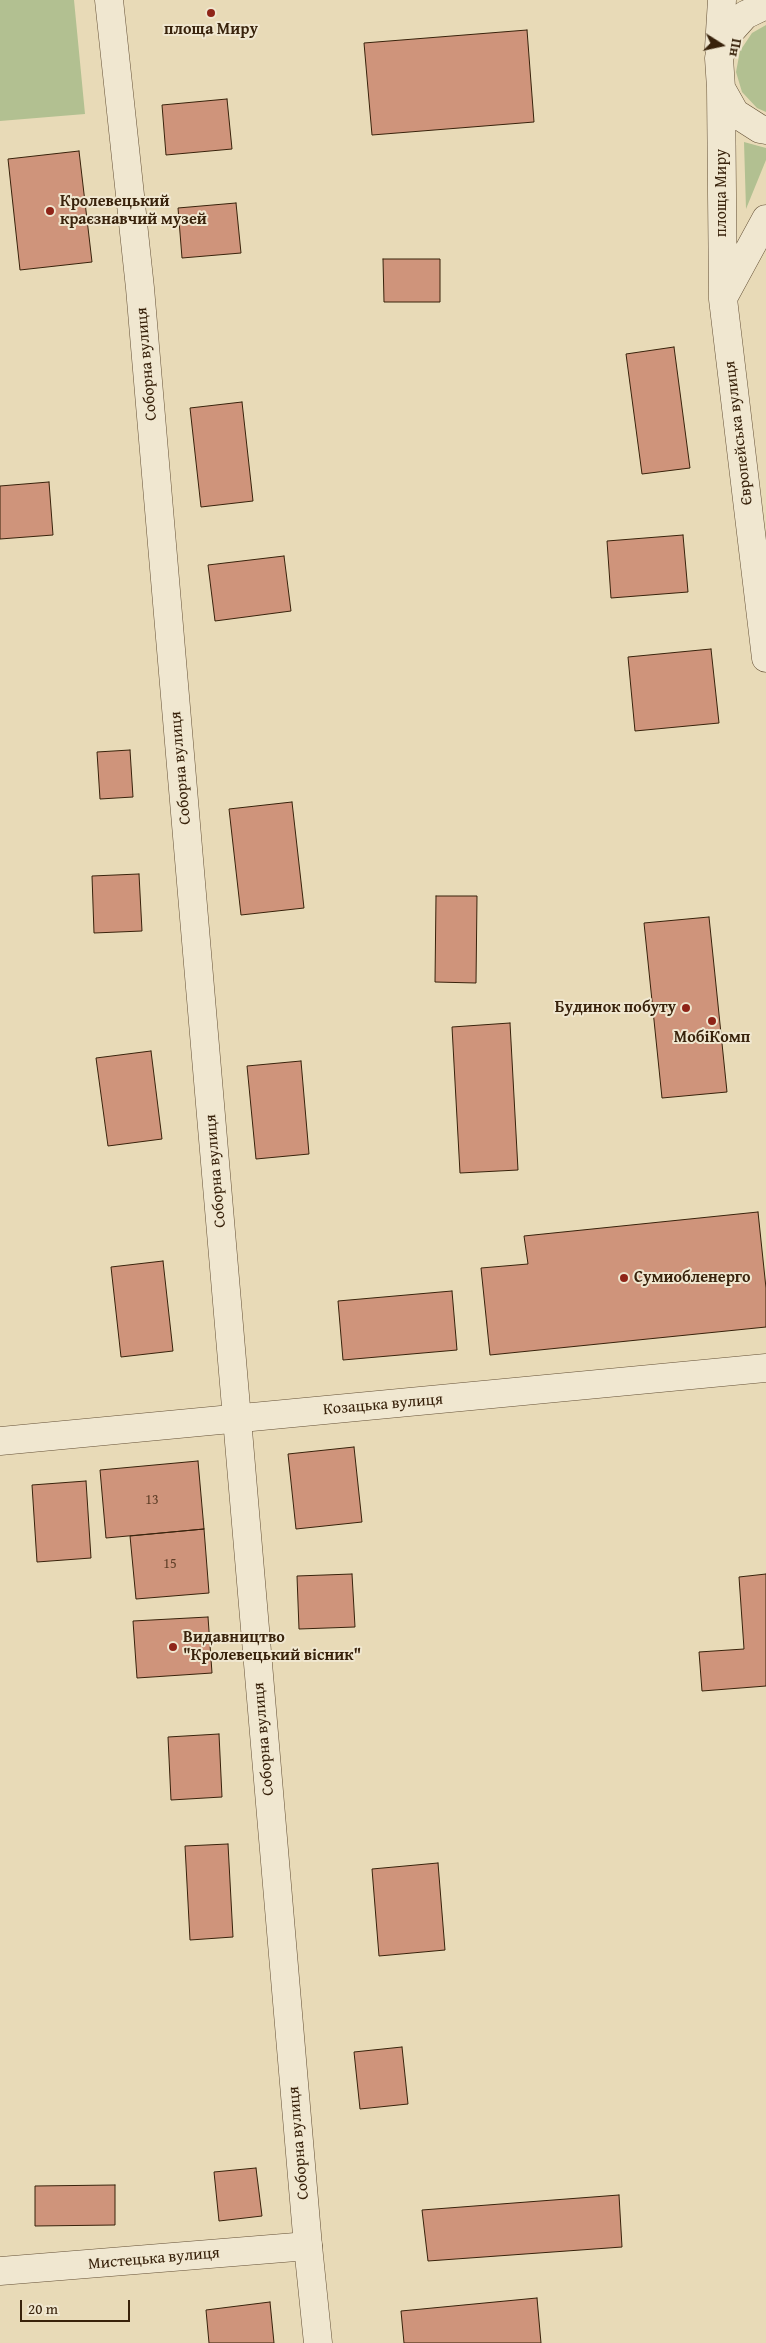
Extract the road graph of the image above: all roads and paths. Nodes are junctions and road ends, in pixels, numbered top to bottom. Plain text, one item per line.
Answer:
1 (109, 0) edge
2 (722, 0) edge
3 (766, 5) edge
4 (719, 58) junction
5 (721, 88) junction
6 (766, 130) edge
7 (766, 219) edge
8 (722, 299) junction
9 (766, 658) edge
10 (766, 1368) edge
11 (237, 1419) junction
12 (0, 1441) edge
13 (308, 2246) junction
14 (0, 2271) edge
15 (318, 2343) edge

1 - 11 street, Соборна вулиця
2 - 4 street, площа Миру
3 - 4 street, площа Миру
4 - 5 street, площа Миру
5 - 6 street, площа Миру
5 - 8 street, площа Миру
7 - 8 street
8 - 9 street, Європейська вулиця
10 - 11 street, Козацька вулиця
11 - 12 street, Козацька вулиця
11 - 13 street, Соборна вулиця
13 - 14 street, Мистецька вулиця
13 - 15 street, Соборна вулиця

